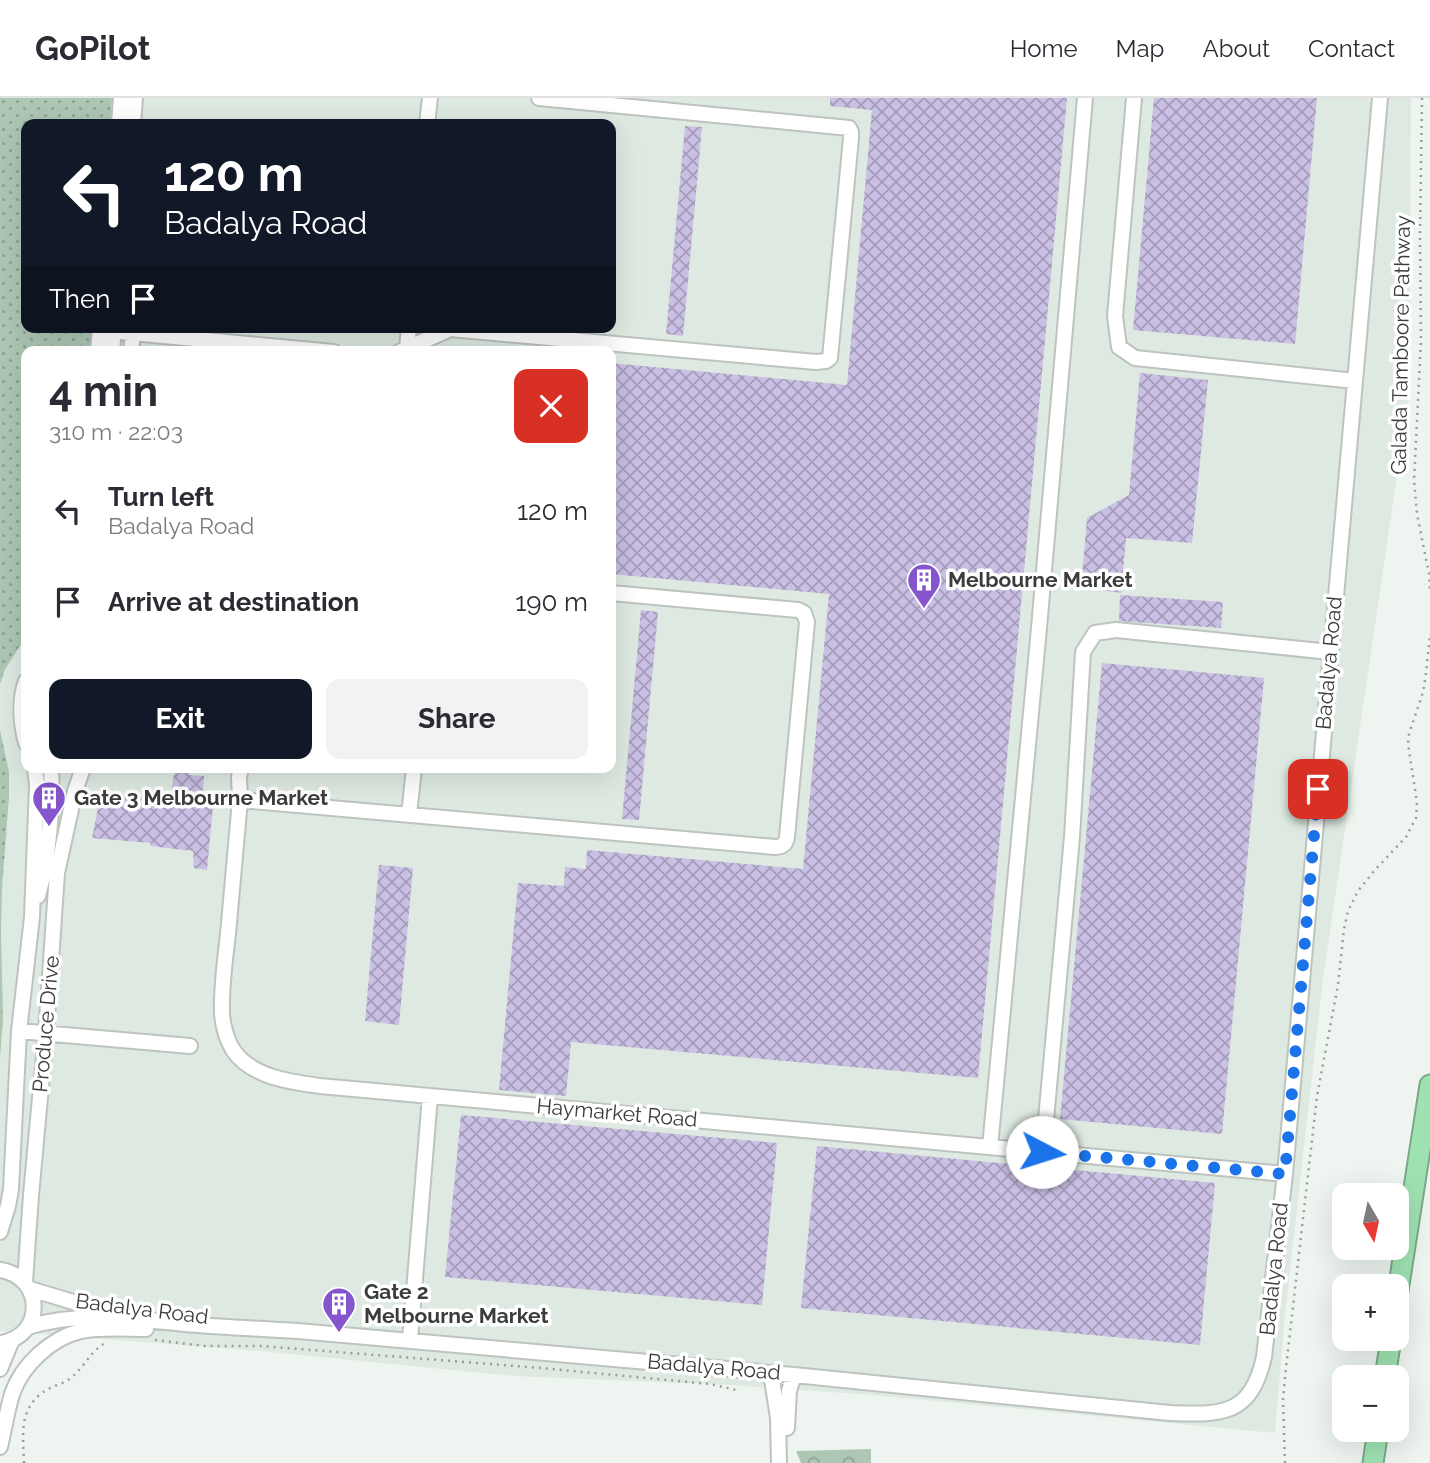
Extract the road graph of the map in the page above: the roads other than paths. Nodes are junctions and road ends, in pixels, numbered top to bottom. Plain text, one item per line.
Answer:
1 (121, 98) edge
2 (135, 98) edge
3 (430, 98) edge
4 (539, 98) edge
5 (1085, 98) edge
6 (1134, 98) edge
7 (1380, 98) edge
8 (119, 119) edge
9 (133, 119) edge
10 (428, 119) edge
11 (133, 333) joint
12 (441, 333) edge
13 (494, 333) edge
14 (132, 346) edge
15 (271, 346) edge
16 (412, 346) edge
17 (1355, 381) junction
18 (616, 593) edge
19 (1330, 652) junction
20 (36, 773) edge
21 (51, 773) edge
22 (81, 773) edge
23 (238, 773) edge
24 (414, 773) edge
25 (240, 800) junction
26 (410, 815) junction
27 (32, 917) junction
28 (19, 1031) junction
29 (46, 1033) junction
30 (190, 1046) dead end
31 (1430, 1085) edge
32 (430, 1096) junction
33 (990, 1147) junction
34 (1042, 1152) junction
35 (1285, 1174) junction
36 (0, 1232) edge
37 (0, 1270) edge
38 (1401, 1274) edge
39 (27, 1285) junction
40 (28, 1327) junction
41 (231, 1328) junction
42 (379, 1338) junction
43 (410, 1340) junction
44 (6, 1342) edge
45 (0, 1369) edge
46 (771, 1373) junction
47 (794, 1375) junction
48 (1376, 1442) edge
49 (0, 1447) edge
50 (779, 1463) edge
51 (788, 1463) edge
52 (1373, 1463) edge

1 - 8 lane
2 - 9 lane
3 - 10 lane
4 - 13 lane
5 - 33 lane
6 - 17 lane
7 - 17 lane, Badalya Road
11 - 14 lane
11 - 15 lane
12 - 16 lane
17 - 19 lane, Badalya Road
18 - 26 lane
19 - 34 lane
19 - 35 lane, Badalya Road
20 - 27 lane, Produce Drive
21 - 27 lane, Produce Drive
22 - 29 lane, Produce Drive
23 - 25 lane, Haymarket Road
24 - 26 lane
25 - 26 lane
25 - 32 lane, Haymarket Road
27 - 28 lane, Produce Drive
28 - 29 lane
28 - 36 lane, Produce Drive
29 - 30 lane
29 - 39 lane, Produce Drive
31 - 38 highway
32 - 33 lane, Haymarket Road
32 - 43 lane
33 - 34 lane, Haymarket Road
34 - 35 lane, Haymarket Road
35 - 47 lane, Badalya Road
37 - 39 lane, Badalya Road
39 - 40 lane, Produce Drive
39 - 42 lane, Badalya Road
40 - 41 lane, Badalya Road
40 - 44 lane
41 - 42 lane, Badalya Road
41 - 49 lane
42 - 43 lane, Badalya Road
43 - 46 lane, Badalya Road
44 - 45 lane
46 - 47 lane, Badalya Road
46 - 50 lane
47 - 51 lane
48 - 52 highway

